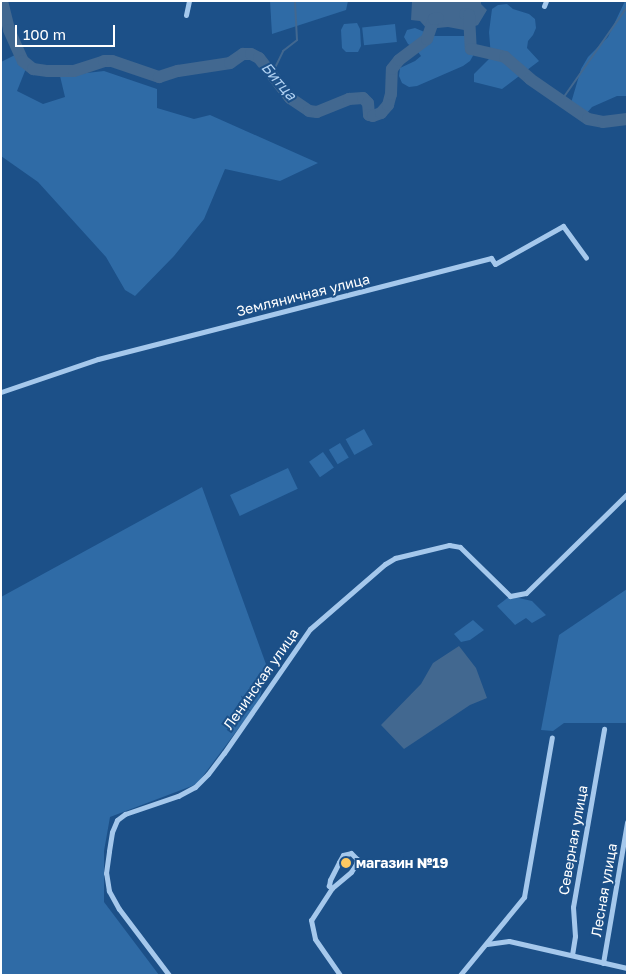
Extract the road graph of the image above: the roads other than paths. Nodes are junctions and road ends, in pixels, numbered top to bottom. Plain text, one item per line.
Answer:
1 (189, 1) edge
2 (186, 15) dead end
3 (586, 258) dead end
4 (1, 392) edge
5 (627, 494) edge
6 (604, 729) dead end
7 (552, 737) dead end
8 (627, 822) edge
9 (332, 888) junction
10 (497, 930) junction
11 (505, 941) junction
12 (486, 944) junction
13 (572, 955) junction
14 (603, 963) junction
15 (627, 968) edge
16 (169, 975) edge
17 (340, 975) edge
18 (460, 975) edge

1 - 2 street
3 - 4 street, Земляничная улица
5 - 16 street, Ленинская улица
6 - 13 street, Северная улица
7 - 10 street
8 - 14 street, Лесная улица
9 - 9 street
9 - 17 street
10 - 11 street
10 - 12 street
11 - 12 street
11 - 13 street
12 - 18 street
13 - 14 street
14 - 15 street

